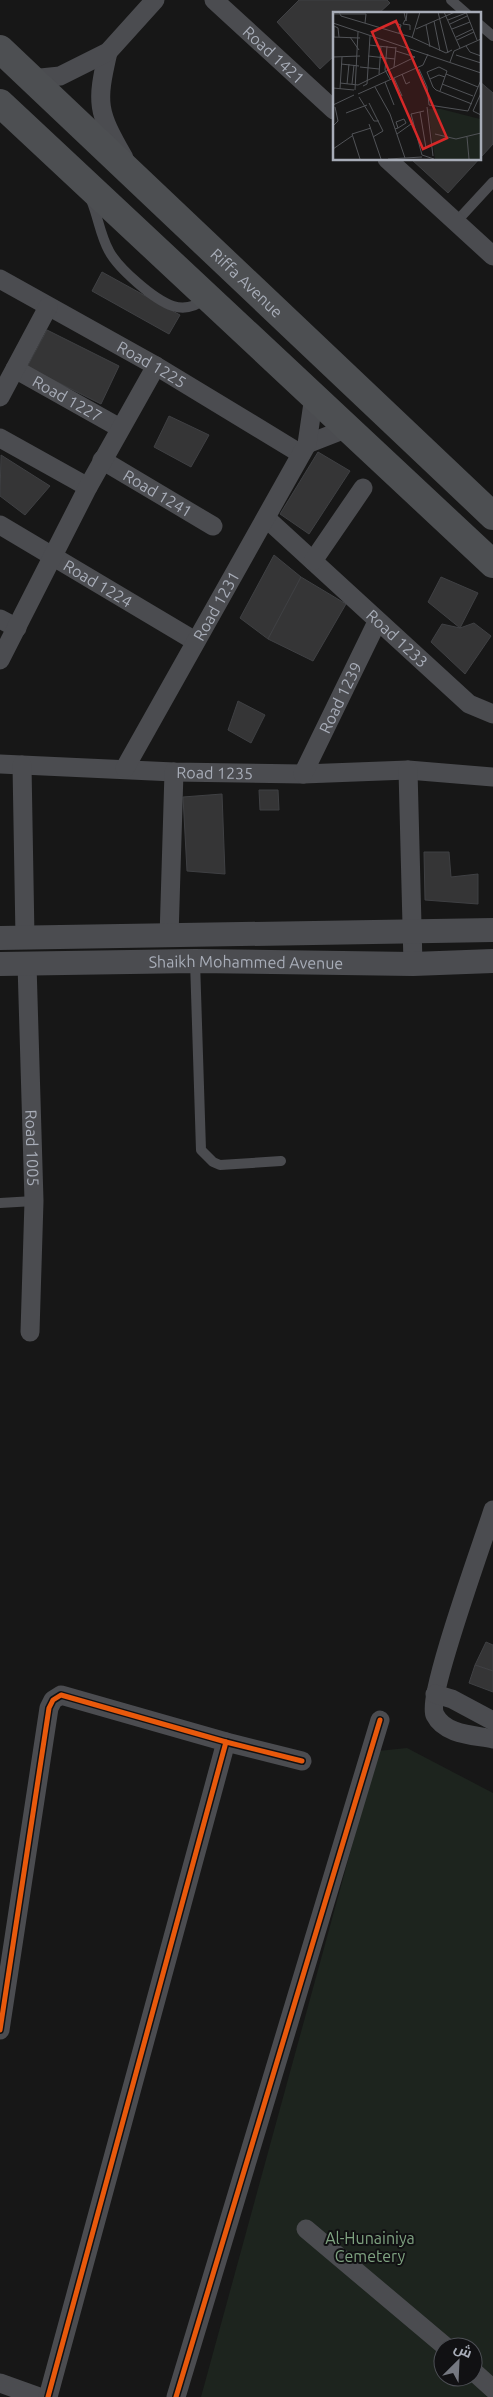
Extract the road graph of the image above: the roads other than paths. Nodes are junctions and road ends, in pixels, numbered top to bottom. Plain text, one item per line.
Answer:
1 (155, 0) edge
2 (214, 0) edge
3 (451, 0) edge
4 (465, 12) edge
5 (480, 25) edge
6 (493, 36) edge
7 (0, 49) edge
8 (108, 52) junction
9 (31, 79) junction
10 (0, 103) edge
11 (333, 109) edge
12 (388, 160) edge
13 (73, 171) junction
14 (136, 179) junction
15 (493, 182) edge
16 (456, 222) junction
17 (493, 256) edge
18 (0, 279) edge
19 (208, 296) junction
20 (48, 307) junction
21 (156, 366) junction
22 (15, 369) junction
23 (314, 396) junction
24 (0, 397) edge
25 (120, 428) junction
26 (348, 428) junction
27 (0, 438) edge
28 (304, 449) junction
29 (102, 460) junction
30 (88, 487) junction
31 (363, 488) dead end
32 (493, 516) edge
33 (266, 518) junction
34 (0, 525) edge
35 (213, 526) dead end
36 (54, 556) junction
37 (313, 561) junction
38 (493, 564) edge
39 (0, 619) edge
40 (377, 622) junction
41 (17, 628) junction
42 (194, 641) junction
43 (0, 660) edge
44 (490, 708) edge
45 (0, 764) edge
46 (22, 765) junction
47 (125, 768) junction
48 (408, 770) junction
49 (174, 772) junction
50 (303, 774) junction
51 (493, 777) edge
52 (493, 930) edge
53 (411, 932) junction
54 (169, 937) junction
55 (0, 938) edge
56 (25, 938) junction
57 (195, 961) junction
58 (493, 961) edge
59 (0, 964) edge
60 (27, 964) junction
61 (412, 964) junction
62 (281, 1160) dead end
63 (34, 1201) junction
64 (0, 1203) edge
65 (30, 1332) dead end
66 (493, 1510) edge
67 (435, 1694) junction
68 (380, 1720) dead end
69 (493, 1721) edge
70 (493, 1739) edge
71 (226, 1742) junction
72 (302, 1761) dead end
73 (0, 2030) edge
74 (306, 2229) dead end
75 (434, 2337) edge
76 (483, 2380) edge
77 (0, 2383) edge
78 (493, 2389) edge
79 (39, 2397) edge
80 (48, 2397) edge
81 (176, 2397) edge

1 - 8 street
2 - 11 street, Road 1421
3 - 4 lane
5 - 6 lane
7 - 9 main road, Riffa Avenue
8 - 9 street
8 - 14 street
9 - 14 main road, Riffa Avenue
10 - 13 main road
12 - 16 street
13 - 19 main road
13 - 19 lane
14 - 32 main road, Riffa Avenue
15 - 16 lane
16 - 17 street
18 - 20 street, Road 1225
19 - 23 main road
20 - 21 street, Road 1225
20 - 22 street, Road 1227
21 - 25 street
21 - 28 street, Road 1225
22 - 24 street, Road 1227
22 - 25 street, Road 1227
23 - 26 main road
23 - 28 street, Road 1231
25 - 29 street
26 - 28 street
26 - 38 main road
27 - 30 street
28 - 33 street, Road 1231
29 - 30 street
29 - 35 street, Road 1241
30 - 36 street
31 - 37 street
33 - 37 street, Road 1233
33 - 42 street, Road 1231
34 - 36 street, Road 1224
36 - 41 street
36 - 42 street, Road 1224
37 - 40 street, Road 1233
39 - 41 street
40 - 44 street, Road 1233
40 - 50 street, Road 1239
41 - 43 street
42 - 47 street, Road 1231
45 - 46 street, Road 1235
46 - 47 street, Road 1235
46 - 56 street
47 - 49 street, Road 1235
48 - 50 street, Road 1235
48 - 51 street, Road 1235
48 - 53 street
49 - 50 street, Road 1235
49 - 54 street
52 - 53 street, Shaikh Mohammed Avenue
53 - 54 street, Shaikh Mohammed Avenue
53 - 61 street
54 - 56 street, Shaikh Mohammed Avenue
55 - 56 street, Shaikh Mohammed Avenue
57 - 60 street, Shaikh Mohammed Avenue
57 - 61 street, Shaikh Mohammed Avenue
57 - 62 lane
58 - 61 street, Shaikh Mohammed Avenue
59 - 60 street, Shaikh Mohammed Avenue
60 - 63 street, Road 1005
63 - 64 lane
63 - 65 street, Road 1005
66 - 67 street
67 - 69 street
67 - 70 street
68 - 81 street
71 - 72 street
71 - 73 street
71 - 80 street
74 - 75 street
76 - 78 street
77 - 79 street

